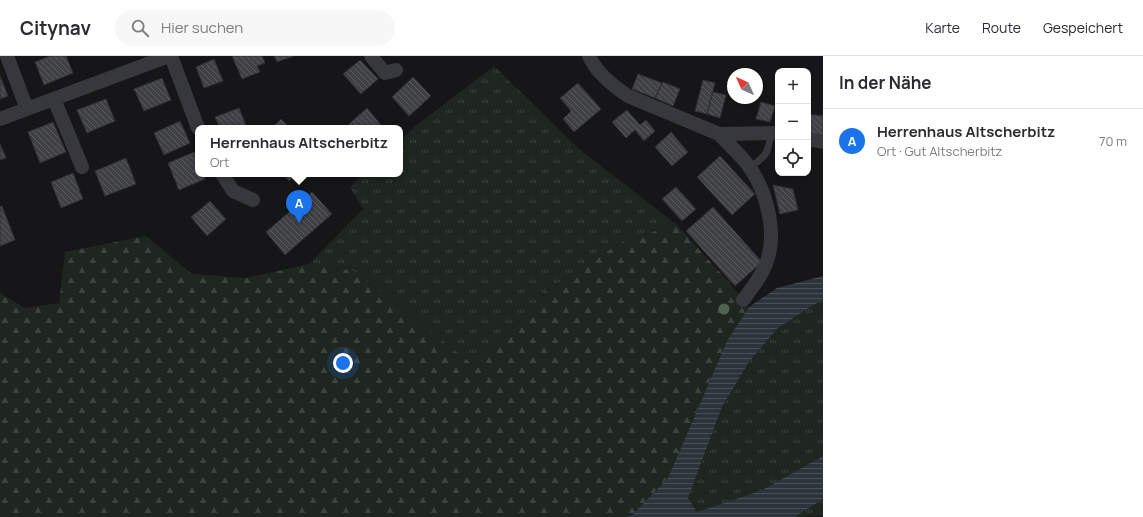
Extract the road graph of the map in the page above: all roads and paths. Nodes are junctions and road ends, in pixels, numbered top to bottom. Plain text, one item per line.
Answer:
1 (7, 56) edge
2 (170, 56) edge
3 (371, 56) edge
4 (589, 56) edge
5 (148, 60) edge
6 (396, 70) dead end
7 (54, 99) junction
8 (27, 109) junction
9 (0, 119) edge
10 (197, 125) edge
11 (774, 133) edge
12 (719, 134) junction
13 (811, 140) edge
14 (823, 142) edge
15 (82, 167) dead end
16 (750, 167) junction
17 (224, 177) edge
18 (253, 200) dead end
19 (743, 300) dead end

1 - 8 street
2 - 5 street
2 - 10 street
3 - 6 street
4 - 12 street
5 - 7 street
7 - 8 street
7 - 15 street
8 - 9 street
11 - 12 street
11 - 16 lane
12 - 16 street
13 - 14 street
16 - 19 street
17 - 18 street

